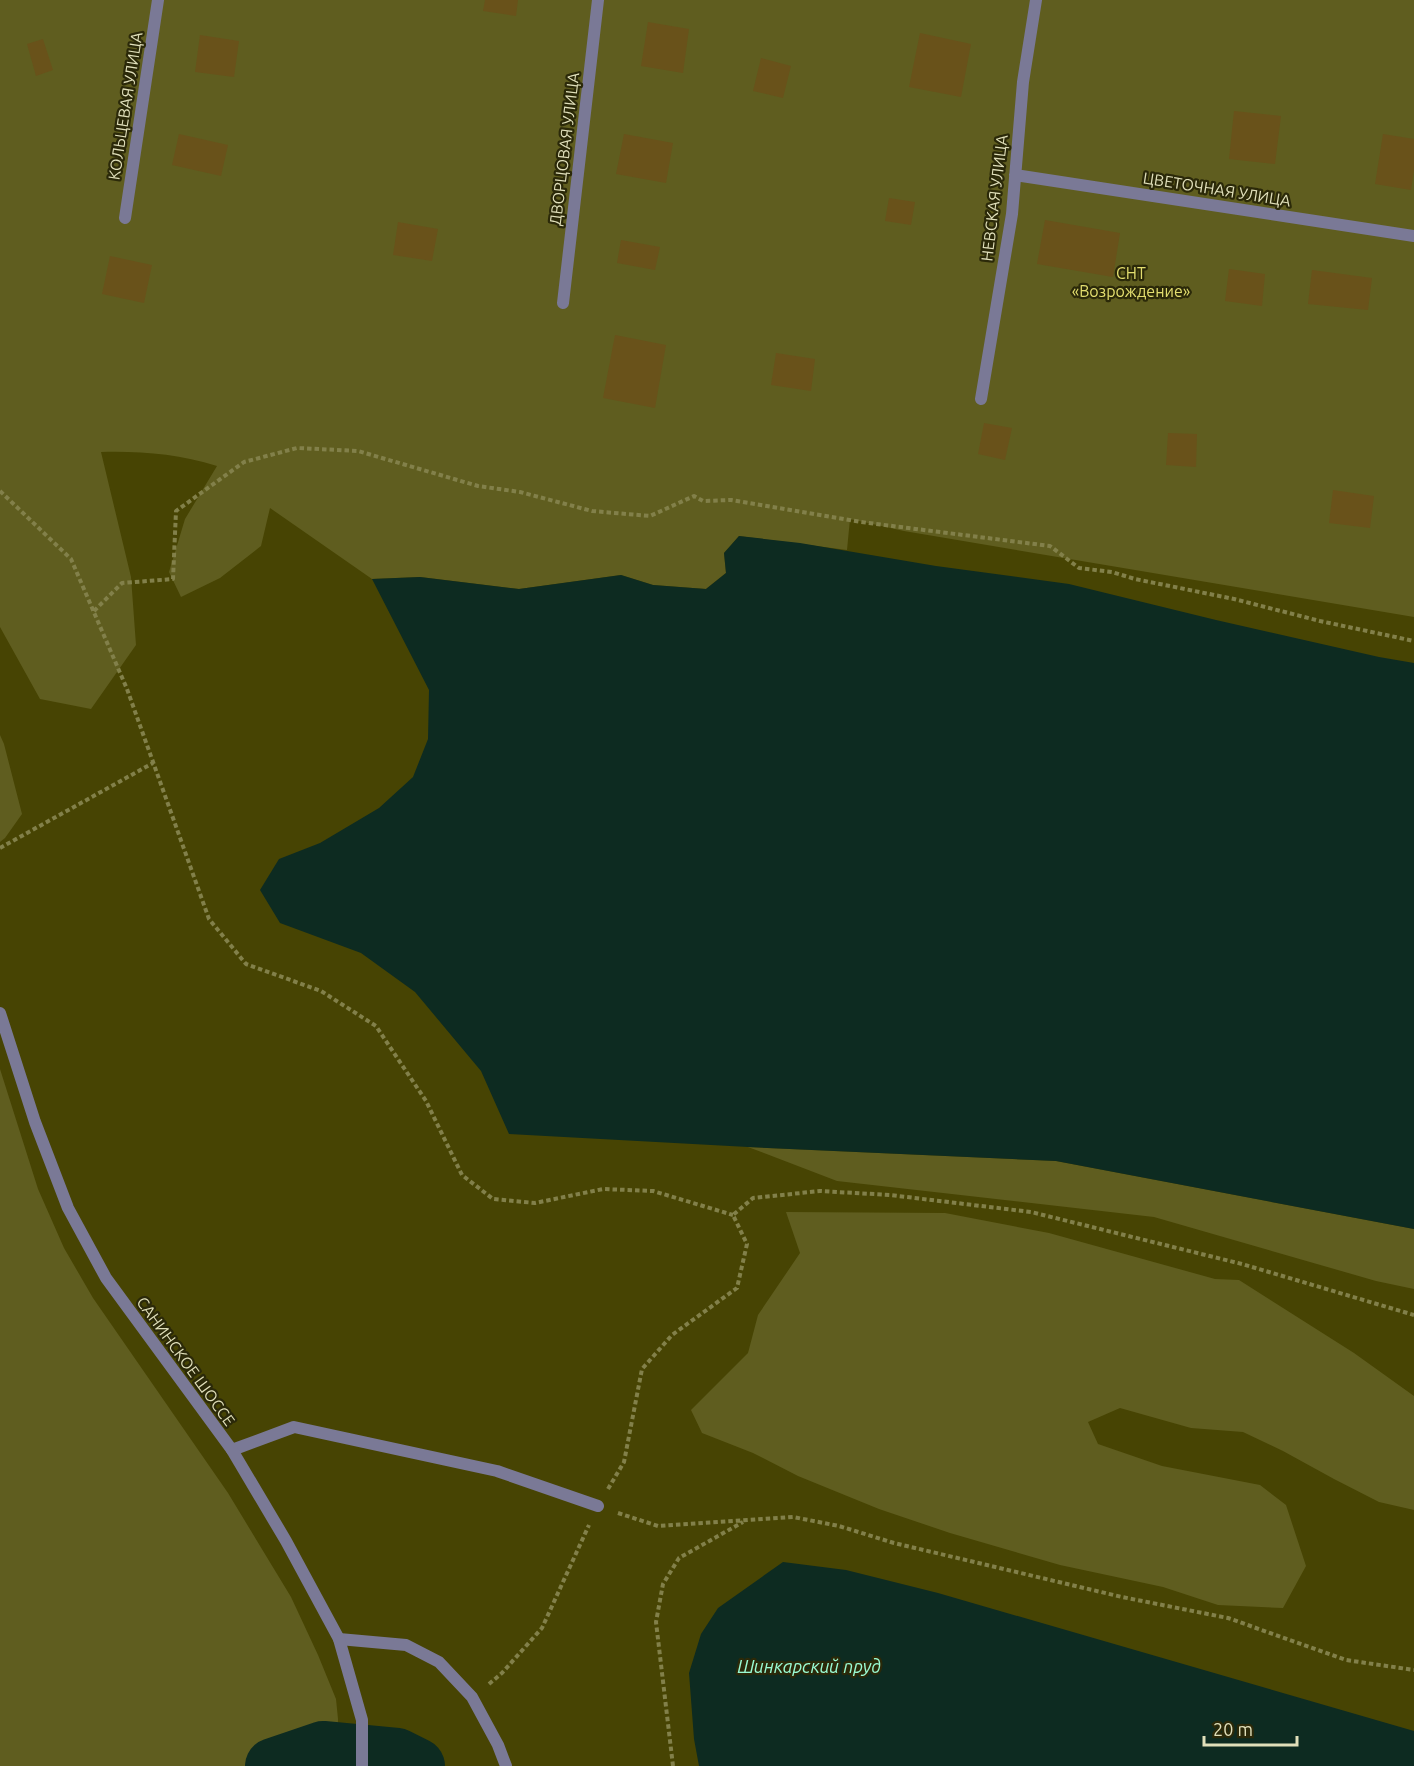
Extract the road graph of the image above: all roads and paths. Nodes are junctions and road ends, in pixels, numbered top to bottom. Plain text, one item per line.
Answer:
1 (158, 0) edge
2 (598, 0) edge
3 (1036, 0) edge
4 (1015, 175) junction
5 (124, 218) dead end
6 (1414, 236) edge
7 (563, 303) dead end
8 (981, 399) dead end
9 (0, 491) edge
10 (94, 612) junction
11 (1414, 641) edge
12 (153, 763) junction
13 (0, 848) edge
14 (0, 1013) edge
15 (733, 1215) junction
16 (1414, 1315) edge
17 (232, 1450) junction
18 (598, 1506) junction
19 (746, 1520) junction
20 (339, 1639) junction
21 (1414, 1670) edge
22 (472, 1697) junction
23 (362, 1766) edge
24 (506, 1766) edge
25 (673, 1766) edge

1 - 5 street, КОЛЬЦЕВАЯ УЛИЦА
2 - 7 street, ДВОРЦОВАЯ УЛИЦА
3 - 4 street, НЕВСКАЯ УЛИЦА
4 - 6 street, ЦВЕТОЧНАЯ УЛИЦА
4 - 8 street, НЕВСКАЯ УЛИЦА
9 - 10 path
10 - 11 path
10 - 12 path
12 - 13 path
12 - 15 path
14 - 17 street, САНИНСКОЕ ШОССЕ
15 - 16 path
15 - 18 path
17 - 18 street
17 - 20 street, САНИНСКОЕ ШОССЕ
18 - 19 path
18 - 22 path
19 - 21 path
19 - 25 path
20 - 22 street
20 - 23 street, САНИНСКОЕ ШОССЕ
22 - 24 street

